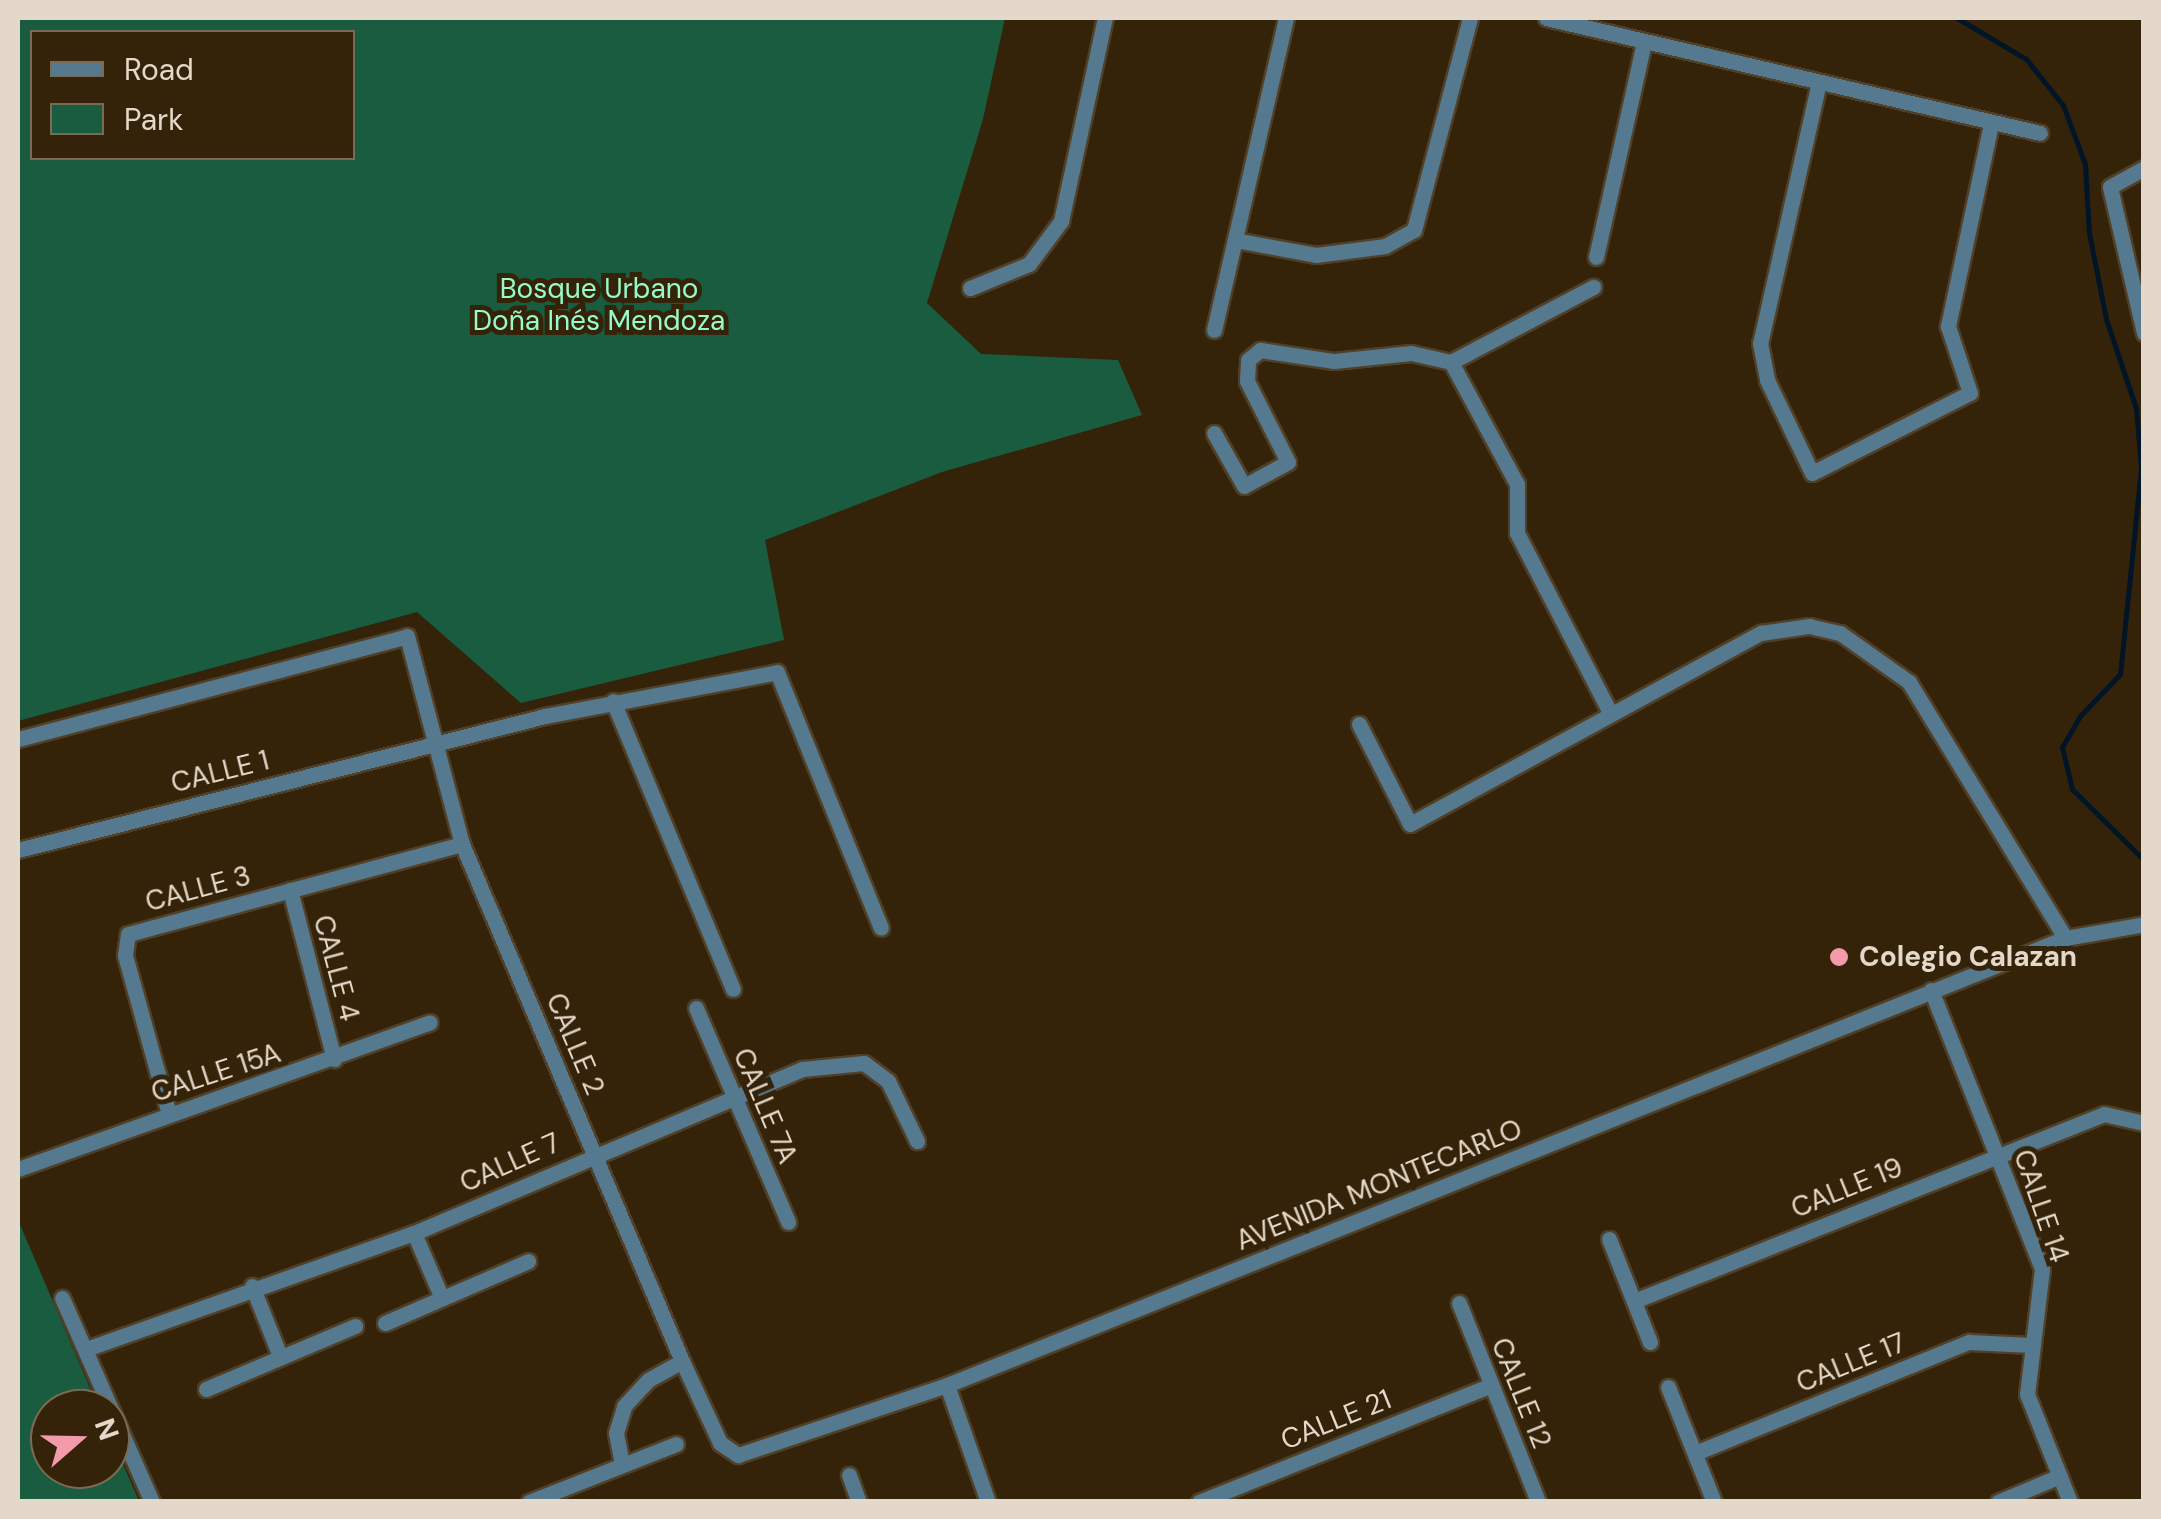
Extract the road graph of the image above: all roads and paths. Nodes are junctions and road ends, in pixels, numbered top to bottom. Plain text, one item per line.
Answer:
1 (1104, 18) edge
2 (1286, 18) edge
3 (1470, 18) edge
4 (1546, 18) edge
5 (1644, 42) junction
6 (1819, 82) junction
7 (1991, 123) junction
8 (2040, 132) dead end
9 (2144, 168) edge
10 (1235, 240) junction
11 (1596, 257) dead end
12 (1593, 286) dead end
13 (970, 288) dead end
14 (1214, 330) dead end
15 (2144, 334) edge
16 (1451, 362) junction
17 (1214, 433) dead end
18 (613, 701) junction
19 (1611, 714) junction
20 (1359, 724) dead end
21 (18, 739) edge
22 (436, 742) junction
23 (462, 844) junction
24 (18, 850) edge
25 (290, 890) junction
26 (2144, 924) edge
27 (881, 928) dead end
28 (2065, 938) junction
29 (733, 989) dead end
30 (1932, 990) junction
31 (696, 1008) dead end
32 (430, 1022) dead end
33 (334, 1059) junction
34 (732, 1094) junction
35 (169, 1114) junction
36 (2144, 1123) edge
37 (917, 1140) dead end
38 (595, 1152) junction
39 (1997, 1155) junction
40 (18, 1169) edge
41 (788, 1222) dead end
42 (414, 1233) junction
43 (1609, 1239) dead end
44 (528, 1261) dead end
45 (252, 1286) junction
46 (441, 1296) junction
47 (62, 1298) dead end
48 (1634, 1301) junction
49 (1459, 1303) dead end
50 (385, 1323) dead end
51 (355, 1326) dead end
52 (1650, 1342) dead end
53 (2031, 1346) junction
54 (86, 1349) junction
55 (280, 1356) junction
56 (682, 1362) junction
57 (948, 1385) junction
58 (1491, 1386) junction
59 (1668, 1387) dead end
60 (206, 1389) dead end
61 (676, 1444) dead end
62 (1695, 1453) junction
63 (622, 1464) junction
64 (849, 1475) dead end
65 (2060, 1476) junction
66 (152, 1502) edge
67 (529, 1502) edge
68 (859, 1502) edge
69 (988, 1502) edge
70 (1199, 1502) edge
71 (1538, 1502) edge
72 (1714, 1502) edge
73 (1998, 1502) edge
74 (2070, 1502) edge

1 - 13 street
2 - 10 street
3 - 10 street
4 - 5 street
5 - 6 street
5 - 11 street
6 - 7 street
6 - 7 street
7 - 8 street
9 - 15 street
10 - 14 street
12 - 16 street
16 - 17 street
16 - 19 street
18 - 22 street, CALLE 1
18 - 27 street, CALLE 1
18 - 29 street
19 - 20 street
19 - 28 street
21 - 22 street, CALLE 2
22 - 23 street, CALLE 2
22 - 24 street, CALLE 1
23 - 25 street, CALLE 3
23 - 38 street, CALLE 2
25 - 33 street, CALLE 4
25 - 35 street, CALLE 3
26 - 28 street, AVENIDA MONTECARLO
28 - 30 street, AVENIDA MONTECARLO
30 - 39 street, CALLE 14
30 - 57 street, AVENIDA MONTECARLO
31 - 34 street, CALLE 7A
32 - 33 street, CALLE 15A
33 - 35 street, CALLE 15A
34 - 37 street, CALLE 7
34 - 38 street, CALLE 7
34 - 41 street, CALLE 7A
35 - 40 street, CALLE 15A
36 - 39 street, CALLE 19
38 - 42 street, CALLE 7
38 - 56 street, CALLE 2
39 - 48 street, CALLE 19
39 - 53 street, CALLE 14
42 - 45 street, CALLE 7
42 - 46 street
43 - 48 street
44 - 46 street
45 - 54 street, CALLE 7
45 - 55 street
46 - 50 street
47 - 54 street
48 - 52 street
49 - 58 street, CALLE 12
51 - 55 street
53 - 62 street, CALLE 17
53 - 65 street, CALLE 14
54 - 66 street
55 - 60 street
56 - 57 street, AVENIDA MONTECARLO
56 - 63 street
57 - 69 street
58 - 70 street, CALLE 21
58 - 71 street, CALLE 12
59 - 62 street
61 - 63 street
62 - 72 street
63 - 67 street
64 - 68 street
65 - 73 street
65 - 74 street, CALLE 14

